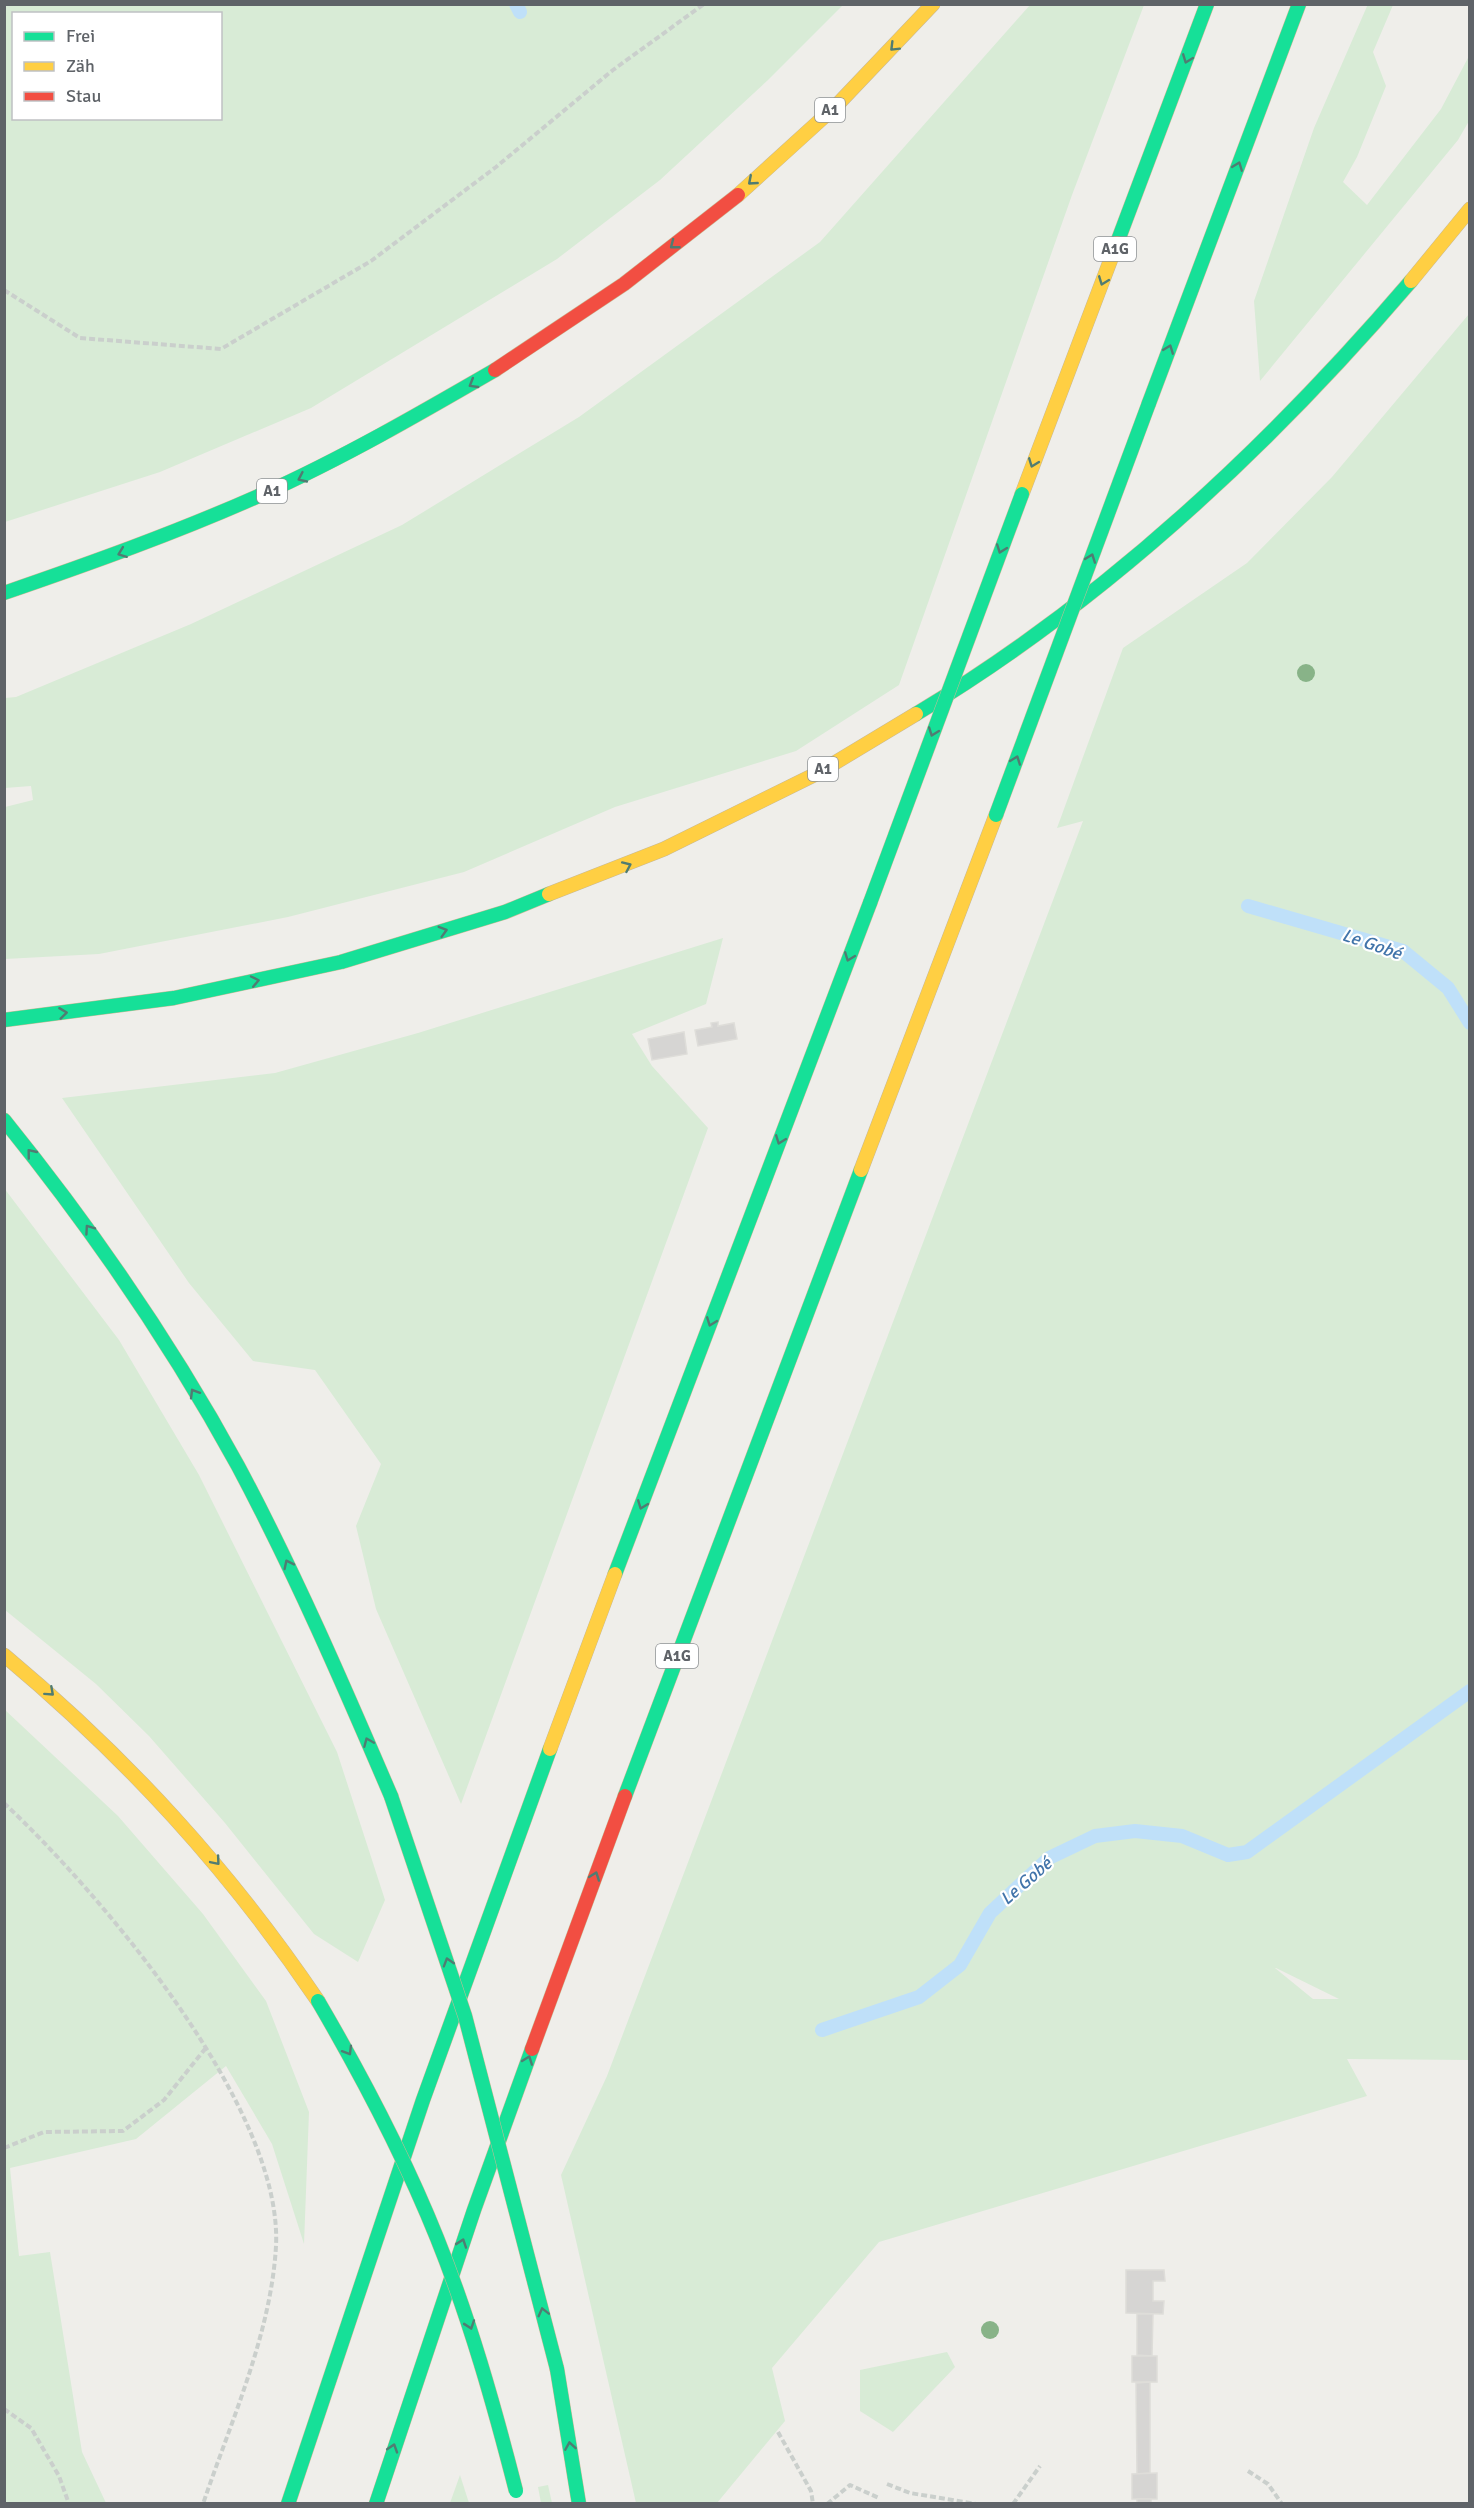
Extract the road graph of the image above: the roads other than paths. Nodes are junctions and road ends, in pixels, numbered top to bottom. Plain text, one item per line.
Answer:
1 (933, 4) edge
2 (1207, 4) edge
3 (1299, 4) edge
4 (1470, 209) edge
5 (4, 593) edge
6 (4, 1020) edge
7 (4, 1120) edge
8 (4, 1655) edge
9 (518, 2497) edge
10 (288, 2504) edge
11 (376, 2504) edge
12 (579, 2504) edge

1 -> 5 highway, A1
2 -> 10 highway, A1G, bridge
11 -> 3 highway, A1G, bridge
6 -> 4 highway, A1
12 -> 7 highway, bridge
8 -> 9 highway, bridge

